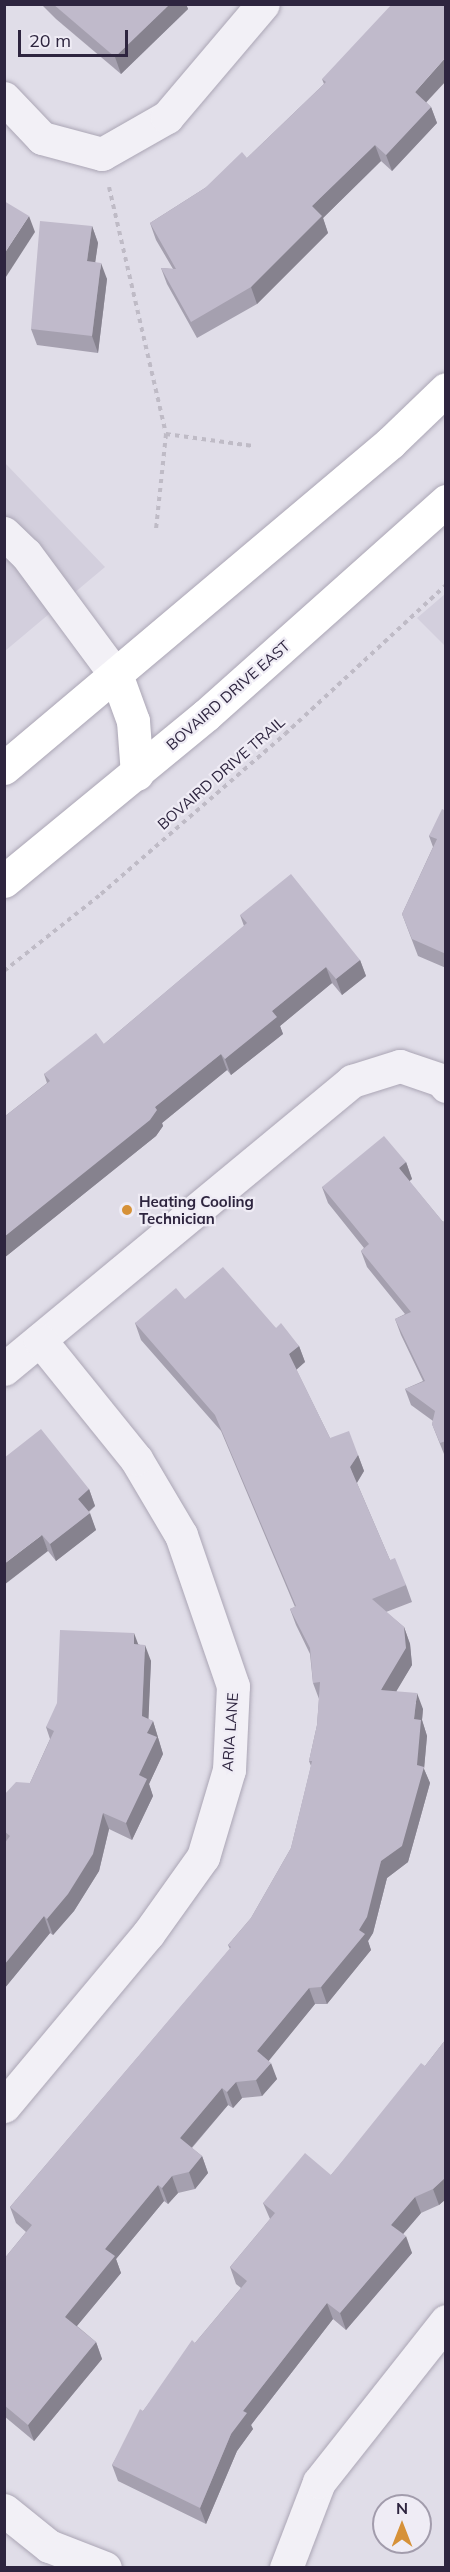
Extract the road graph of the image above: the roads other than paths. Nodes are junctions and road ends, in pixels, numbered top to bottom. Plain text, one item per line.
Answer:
1 (264, 4) edge
2 (4, 98) edge
3 (446, 388) edge
4 (446, 501) edge
5 (4, 533) edge
6 (117, 677) junction
7 (4, 768) edge
8 (137, 774) junction
9 (4, 881) edge
10 (446, 1086) edge
11 (40, 1340) junction
12 (4, 1369) edge
13 (4, 2106) edge
14 (446, 2321) edge
15 (4, 2510) edge
16 (105, 2568) edge
17 (286, 2568) edge

1 - 2 street
3 - 6 main road
4 - 8 main road, BOVAIRD DRIVE EAST
5 - 6 street
6 - 7 main road
6 - 8 main road
8 - 9 main road, BOVAIRD DRIVE EAST
10 - 11 street
11 - 12 street
11 - 13 street, ARIA LANE
14 - 17 street
15 - 16 street

